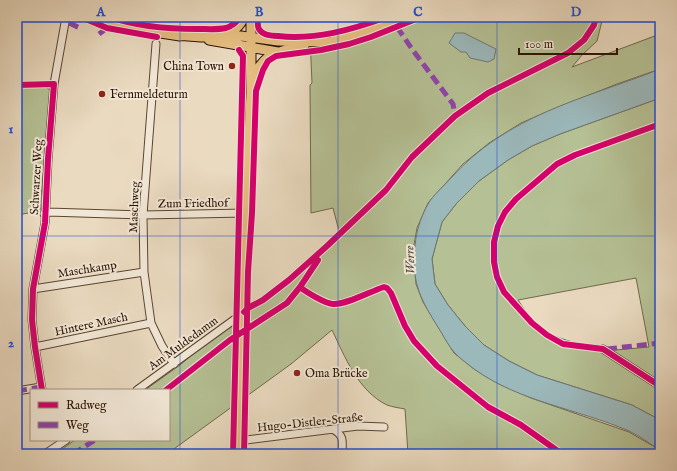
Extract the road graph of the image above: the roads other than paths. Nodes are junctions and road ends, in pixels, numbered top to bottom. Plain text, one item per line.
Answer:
1 (66, 17) edge
2 (93, 17) edge
3 (244, 17) edge
4 (251, 17) edge
5 (405, 17) edge
6 (114, 20) edge
7 (175, 35) junction
8 (201, 37) junction
9 (251, 37) junction
10 (317, 42) junction
11 (156, 44) dead end
12 (251, 48) junction
13 (278, 52) junction
14 (251, 93) junction
15 (44, 214) junction
16 (246, 214) junction
17 (143, 215) junction
18 (144, 272) junction
19 (33, 289) junction
20 (242, 318) junction
21 (151, 323) junction
22 (35, 347) junction
23 (603, 349) dead end
24 (174, 364) junction
25 (660, 386) edge
26 (42, 388) edge
27 (30, 389) edge
28 (138, 389) edge
29 (17, 391) edge
30 (384, 427) dead end
31 (334, 430) junction
32 (238, 441) junction
33 (58, 442) edge
34 (45, 454) edge
35 (238, 454) edge
36 (342, 454) edge

1 - 15 street, Schwarzer Weg
2 - 6 main road
3 - 8 main road
4 - 9 main road
5 - 10 main road
6 - 7 main road
7 - 8 main road
7 - 12 main road
8 - 9 main road
9 - 10 main road
9 - 12 main road
10 - 13 main road
11 - 17 street, Maschweg
12 - 13 main road
12 - 14 main road
13 - 14 main road
14 - 16 main road
15 - 17 street, Zum Friedhof
15 - 19 street, Schwarzer Weg
16 - 17 street, Zum Friedhof
16 - 20 main road
17 - 18 street, Maschweg
18 - 19 street, Maschkamp
18 - 21 street, Maschweg
19 - 22 street, Schwarzer Weg
20 - 24 street, Am Muldedamm
20 - 32 main road
21 - 22 street, Hintere Masch
21 - 24 street, Maschweg
22 - 26 street, Schwarzer Weg
23 - 25 street
24 - 28 street, Am Muldedamm
27 - 29 street
30 - 31 street, Hugo-Distler-Straße
31 - 32 street, Hugo-Distler-Straße
31 - 36 street
32 - 35 main road
33 - 34 street

